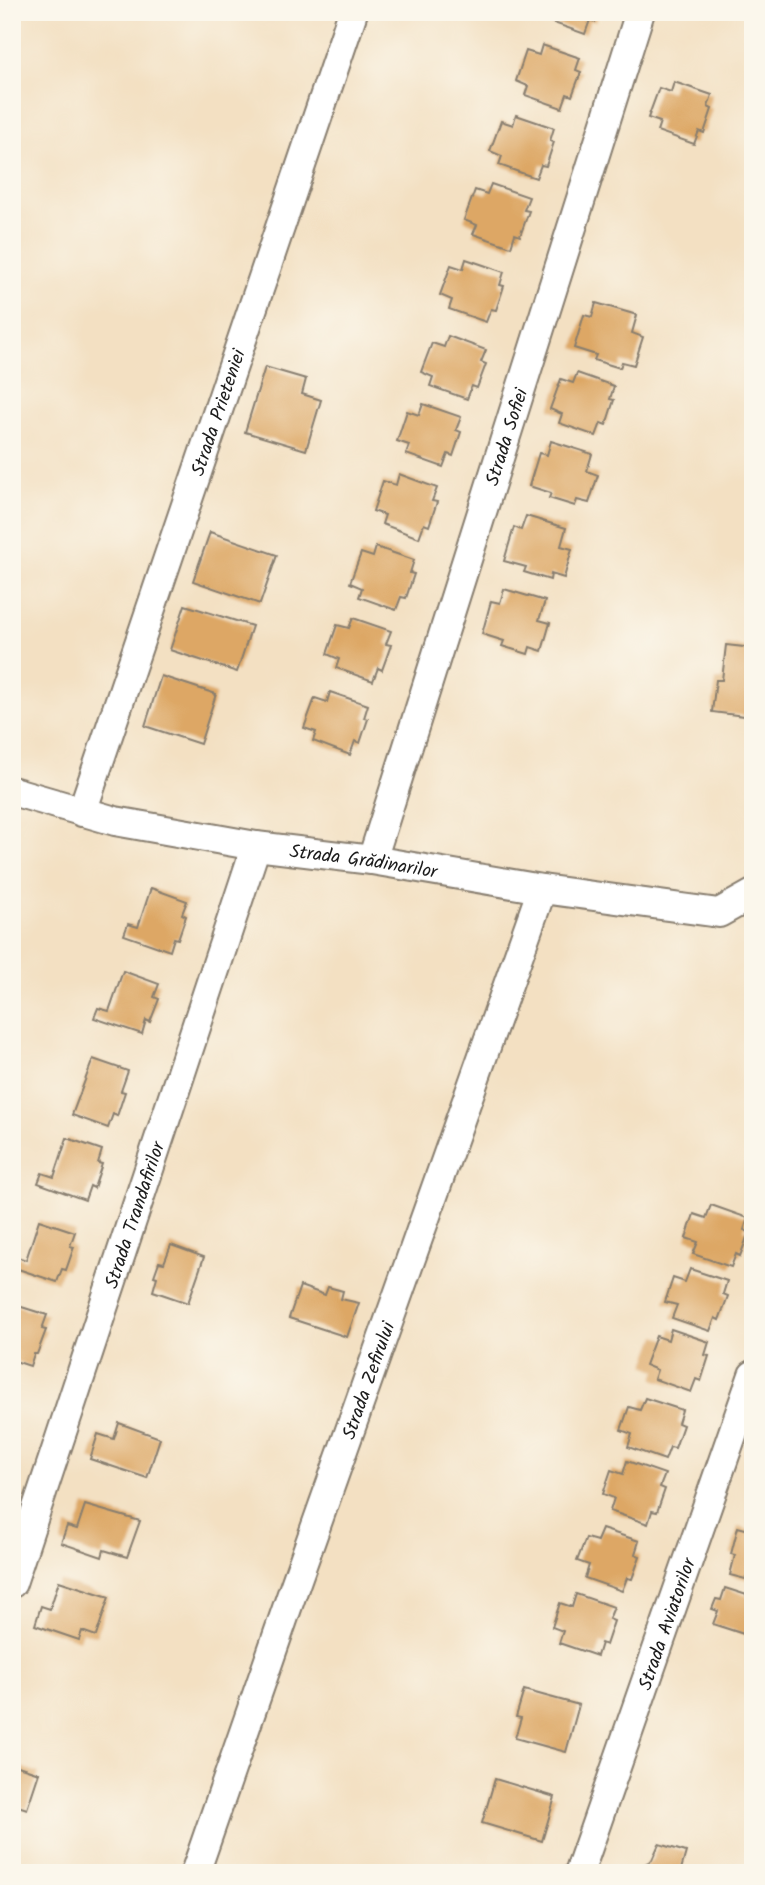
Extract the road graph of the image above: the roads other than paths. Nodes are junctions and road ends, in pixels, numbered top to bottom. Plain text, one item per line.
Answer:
1 (353, 12) edge
2 (640, 12) edge
3 (12, 791) edge
4 (82, 811) junction
5 (256, 846) junction
6 (372, 860) junction
7 (542, 889) junction
8 (753, 894) edge
9 (753, 1375) edge
10 (12, 1583) edge
11 (195, 1873) edge
12 (579, 1873) edge

1 - 4 street, Strada Prieteniei
2 - 6 street, Strada Sofiei
3 - 4 street, Strada Grădinarilor
4 - 5 street, Strada Grădinarilor
5 - 6 street, Strada Grădinarilor
5 - 10 street, Strada Trandafirilor
6 - 7 street, Strada Grădinarilor
7 - 8 street, Strada Grădinarilor
7 - 11 street, Strada Zefirului
9 - 12 street, Strada Aviatorilor

